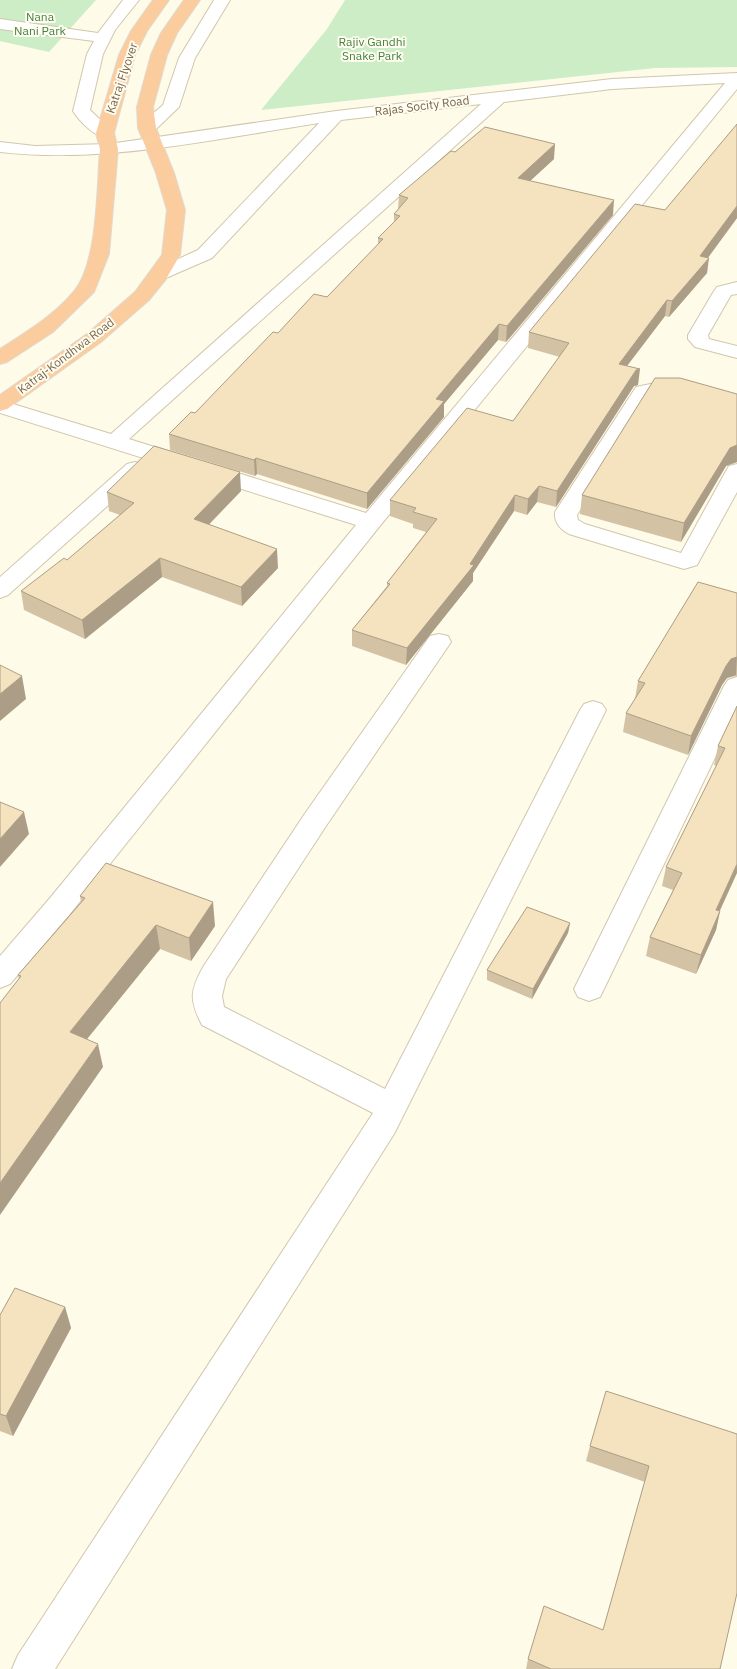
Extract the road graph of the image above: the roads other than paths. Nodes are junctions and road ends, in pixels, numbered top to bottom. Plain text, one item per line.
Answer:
1 (131, 0) edge
2 (161, 0) edge
3 (192, 0) edge
4 (222, 0) edge
5 (0, 24) edge
6 (103, 38) junction
7 (737, 78) edge
8 (499, 97) junction
9 (336, 116) junction
10 (151, 136) junction
11 (107, 141) junction
12 (0, 147) edge
13 (159, 275) junction
14 (737, 288) edge
15 (737, 352) edge
16 (0, 358) edge
17 (0, 405) edge
18 (737, 406) edge
19 (115, 442) junction
20 (153, 453) junction
21 (737, 471) edge
22 (371, 522) junction
23 (0, 590) edge
24 (440, 642) dead end
25 (737, 686) edge
26 (593, 710) dead end
27 (0, 976) edge
28 (589, 989) dead end
29 (391, 1107) junction
30 (32, 1669) edge

1 - 6 street
2 - 11 highway, Katraj Flyover
3 - 10 highway, Katraj Flyover
4 - 10 street
5 - 6 street
6 - 11 street
7 - 8 street, Rajas Socity Road
7 - 22 street
8 - 9 street, Rajas Socity Road
8 - 19 street
9 - 10 street, Rajas Socity Road
9 - 13 street
10 - 11 street, Rajas Socity Road
10 - 13 highway, Katraj-Kondhwa Road
11 - 12 street, Rajas Socity Road
11 - 16 highway
13 - 17 highway, Katraj-Kondhwa Road
14 - 15 street
17 - 19 street
18 - 21 street
19 - 20 street
20 - 22 street
20 - 23 street
22 - 27 street
24 - 29 street
25 - 28 street
26 - 29 street
29 - 30 street

